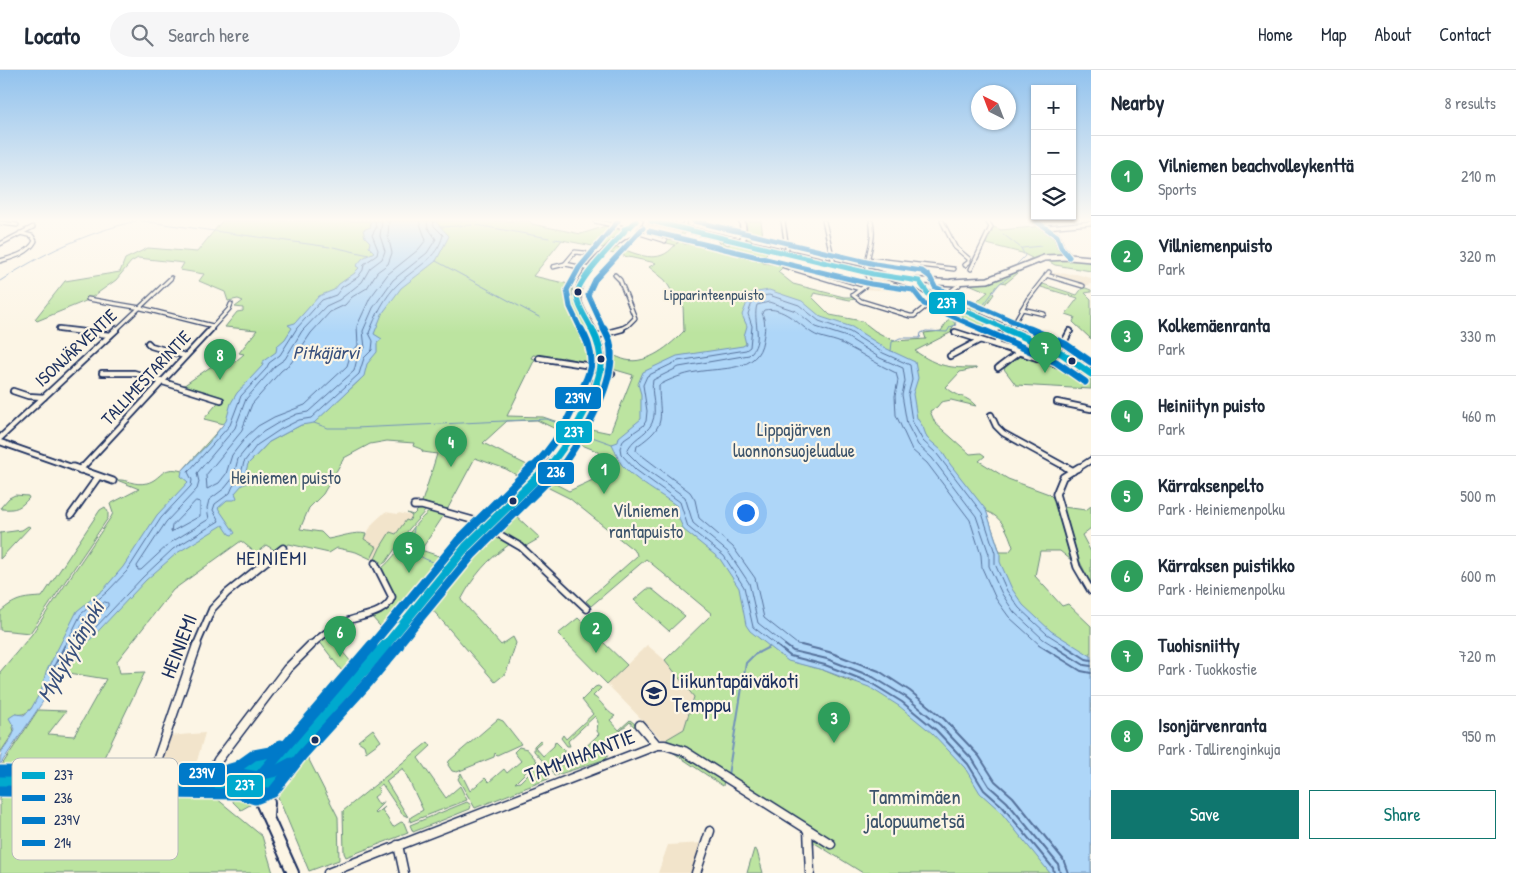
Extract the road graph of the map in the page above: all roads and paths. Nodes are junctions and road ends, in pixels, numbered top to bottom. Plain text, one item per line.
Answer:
1 (570, 258) edge
2 (601, 258) edge
3 (815, 258) edge
4 (833, 258) edge
5 (968, 258) edge
6 (976, 258) edge
7 (1055, 258) edge
8 (868, 259) joint
9 (565, 264) junction
10 (834, 264) junction
11 (965, 265) dead end
12 (553, 266) dead end
13 (784, 266) dead end
14 (590, 269) junction
15 (954, 269) dead end
16 (971, 269) dead end
17 (865, 271) junction
18 (614, 275) dead end
19 (172, 278) dead end
20 (917, 283) junction
21 (961, 283) junction
22 (1083, 286) dead end
23 (860, 289) junction
24 (88, 299) dead end
25 (939, 300) junction
26 (231, 304) dead end
27 (925, 307) dead end
28 (141, 308) junction
29 (1022, 309) junction
30 (1044, 314) dead end
31 (213, 326) junction
32 (59, 329) dead end
33 (1010, 330) junction
34 (1070, 331) dead end
35 (955, 332) dead end
36 (1000, 334) dead end
37 (110, 335) junction
38 (596, 336) junction
39 (980, 340) junction
40 (148, 343) dead end
41 (996, 345) junction
42 (1055, 351) junction
43 (1018, 353) junction
44 (186, 356) junction
45 (950, 356) dead end
46 (538, 358) dead end
47 (1091, 364) edge
48 (601, 367) junction
49 (998, 368) dead end
50 (1082, 368) junction
51 (102, 373) dead end
52 (612, 374) dead end
53 (1091, 375) edge
54 (162, 380) junction
55 (13, 391) dead end
56 (44, 396) junction
57 (221, 400) dead end
58 (1057, 402) dead end
59 (1091, 409) edge
60 (991, 415) dead end
61 (0, 438) edge
62 (0, 442) edge
63 (1091, 460) edge
64 (80, 470) junction
65 (1072, 471) junction
66 (98, 477) junction
67 (113, 481) dead end
68 (414, 506) dead end
69 (71, 515) dead end
70 (485, 527) junction
71 (283, 548) dead end
72 (376, 563) dead end
73 (1091, 580) edge
74 (1084, 581) junction
75 (1091, 591) edge
76 (587, 609) dead end
77 (640, 725) dead end
78 (657, 745) junction
79 (158, 758) edge
80 (250, 771) junction
81 (269, 774) junction
82 (219, 784) junction
83 (178, 785) edge
84 (205, 785) junction
85 (251, 787) junction
86 (268, 815) junction
87 (808, 830) junction
88 (710, 831) dead end
89 (831, 844) dead end
90 (398, 845) junction
91 (293, 873) edge
92 (328, 873) edge
93 (404, 873) edge
94 (696, 873) edge
95 (810, 873) edge

1 - 9 street
2 - 14 main road
3 - 10 main road
4 - 10 street
5 - 11 street
6 - 16 street
7 - 21 main road
8 - 15 street
8 - 17 street
9 - 12 street
9 - 14 street
10 - 17 main road
13 - 23 street
14 - 38 main road
17 - 20 main road
17 - 23 street
18 - 38 street
19 - 28 street, ISONJÄRVENTIE
20 - 21 main road
20 - 25 main road
21 - 25 street
22 - 29 street
23 - 27 street
24 - 28 street
25 - 33 main road
26 - 31 street, TALLIMESTARINTIE
28 - 31 street
28 - 37 street, ISONJÄRVENTIE
29 - 30 street
29 - 33 street
31 - 44 street, TALLIMESTARINTIE
32 - 37 street
33 - 42 main road
34 - 42 street
35 - 39 street
36 - 41 street
37 - 56 street, ISONJÄRVENTIE
38 - 48 main road
39 - 41 street
39 - 45 street
40 - 44 street
41 - 43 street
42 - 50 main road
43 - 49 street
43 - 50 street
44 - 54 street, TALLIMESTARINTIE
46 - 48 street
47 - 50 street
48 - 52 street
48 - 70 main road
50 - 53 main road
51 - 54 street
54 - 57 street
54 - 64 street, TALLIMESTARINTIE
55 - 56 street
56 - 61 street, ISONJÄRVENTIE
58 - 59 street
60 - 65 street
62 - 64 street
63 - 65 street
64 - 66 street
65 - 74 street
66 - 67 street
66 - 69 street
68 - 70 street
70 - 76 street
70 - 81 main road
71 - 79 street, HEINIEMI
72 - 84 street
73 - 74 street
74 - 75 street
77 - 78 street
78 - 87 street, TAMMIHAANTIE
78 - 90 street, TAMMIHAANTIE
80 - 81 main road
80 - 82 main road
80 - 85 main road
81 - 85 main road
81 - 86 main road
82 - 84 main road
82 - 85 main road
83 - 84 main road
85 - 86 main road
86 - 91 main road
87 - 89 street, TAMMIHAANTIE
87 - 95 street
88 - 94 street
90 - 92 street, TAMMIHAANTIE
90 - 93 street

